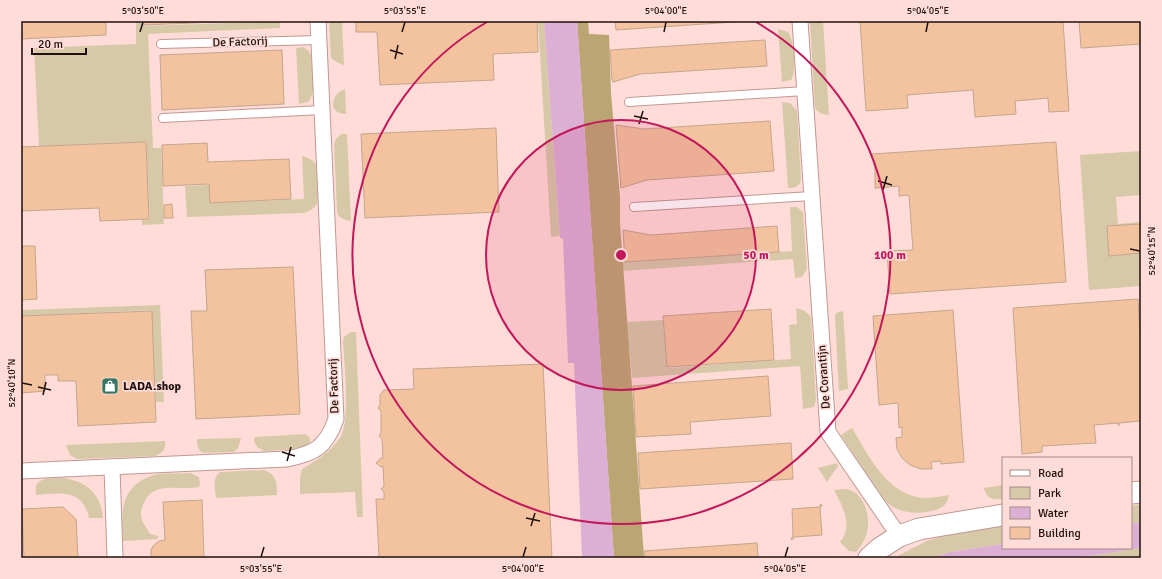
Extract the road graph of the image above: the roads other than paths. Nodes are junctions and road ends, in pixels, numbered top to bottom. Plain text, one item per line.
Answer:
1 (318, 21) edge
2 (800, 21) edge
3 (319, 40) junction
4 (160, 44) dead end
5 (805, 91) junction
6 (629, 102) dead end
7 (322, 110) junction
8 (163, 118) dead end
9 (812, 196) junction
10 (634, 207) dead end
11 (112, 467) junction
12 (21, 471) edge
13 (1002, 515) edge
14 (899, 536) junction
15 (116, 558) edge
16 (869, 558) edge

1 - 3 street, De Factorij
2 - 5 street, De Corantijn
3 - 4 lane, De Factorij
3 - 7 street, De Factorij
5 - 6 lane
5 - 9 street, De Corantijn
7 - 8 lane
7 - 11 street, De Factorij
9 - 10 lane
9 - 14 street, De Corantijn
11 - 12 street, De Factorij
11 - 15 street
13 - 14 street
14 - 16 street

